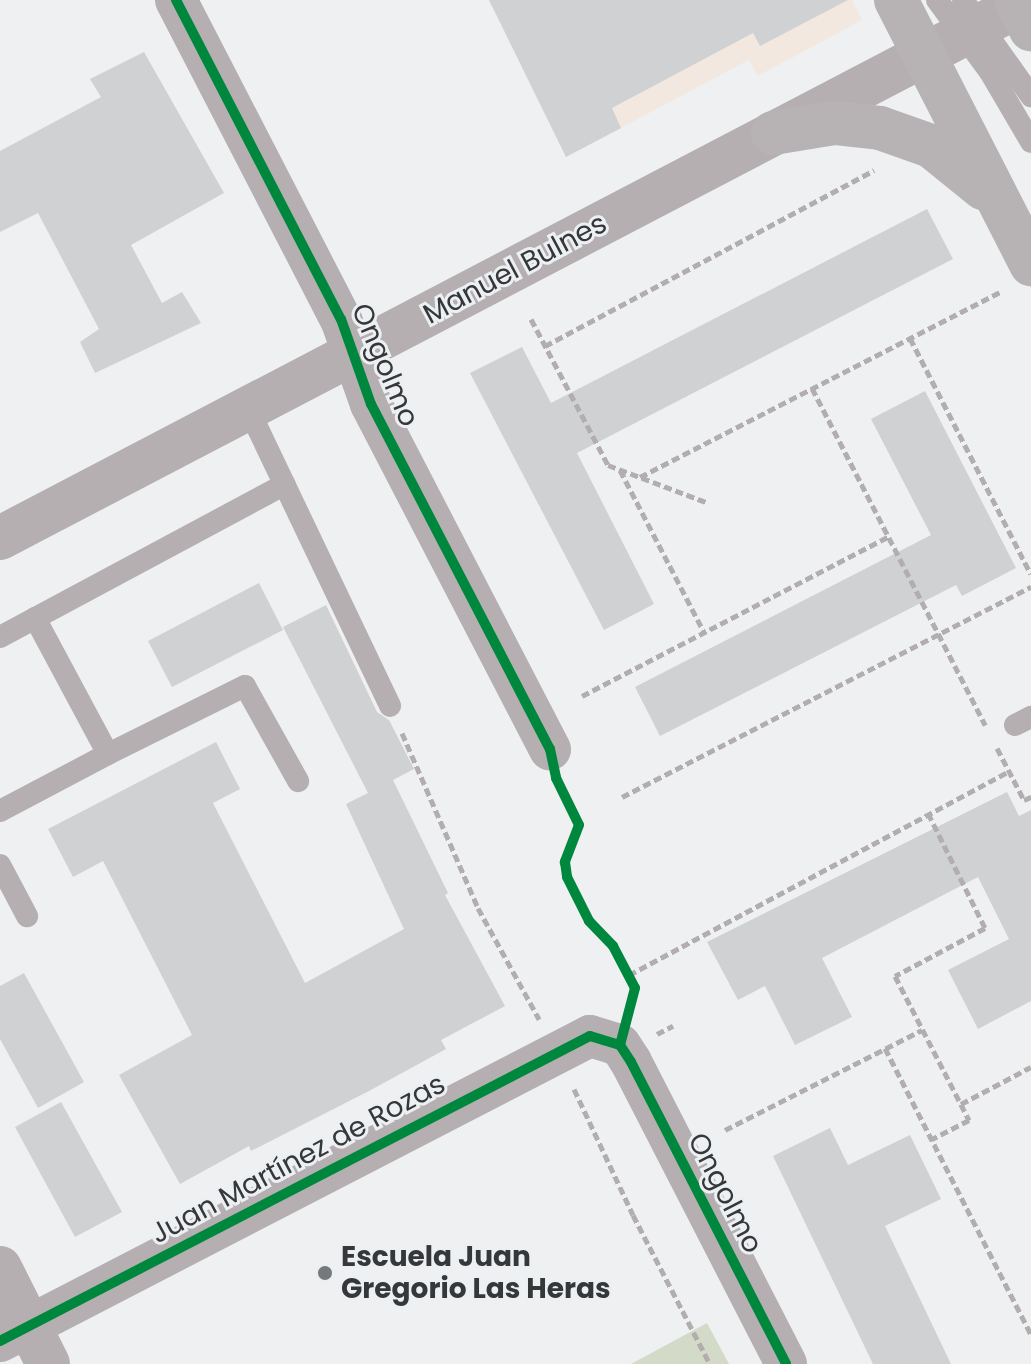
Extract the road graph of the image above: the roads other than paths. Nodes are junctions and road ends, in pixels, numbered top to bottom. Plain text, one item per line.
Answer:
1 (176, 0) edge
2 (896, 0) edge
3 (937, 0) edge
4 (1000, 14) edge
5 (924, 55) junction
6 (1031, 96) edge
7 (773, 133) junction
8 (1031, 142) edge
9 (1001, 208) junction
10 (1020, 276) edge
11 (354, 353) junction
12 (248, 408) junction
13 (285, 484) junction
14 (0, 538) edge
15 (35, 618) junction
16 (0, 637) edge
17 (390, 706) dead end
18 (550, 749) dead end
19 (108, 754) junction
20 (298, 781) dead end
21 (0, 811) edge
22 (0, 865) edge
23 (27, 916) dead end
24 (620, 1045) joint
25 (0, 1268) edge
26 (14, 1333) edge
27 (48, 1364) edge
28 (786, 1364) edge

1 - 11 street, Ongolmo
2 - 5 main road
3 - 4 lane
4 - 5 main road, Manuel Bulnes
4 - 6 lane
4 - 8 lane
5 - 7 main road, Manuel Bulnes
5 - 9 main road
7 - 9 main road
7 - 11 main road, Manuel Bulnes
9 - 10 main road
11 - 12 main road, Manuel Bulnes
11 - 18 street, Ongolmo
12 - 13 lane
12 - 14 main road, Manuel Bulnes
13 - 15 lane
13 - 17 lane
15 - 16 lane
15 - 19 lane
19 - 20 lane
19 - 21 lane
22 - 23 lane
24 - 26 street, Juan Martínez de Rozas
24 - 28 street, Ongolmo
25 - 26 main road
26 - 27 main road

